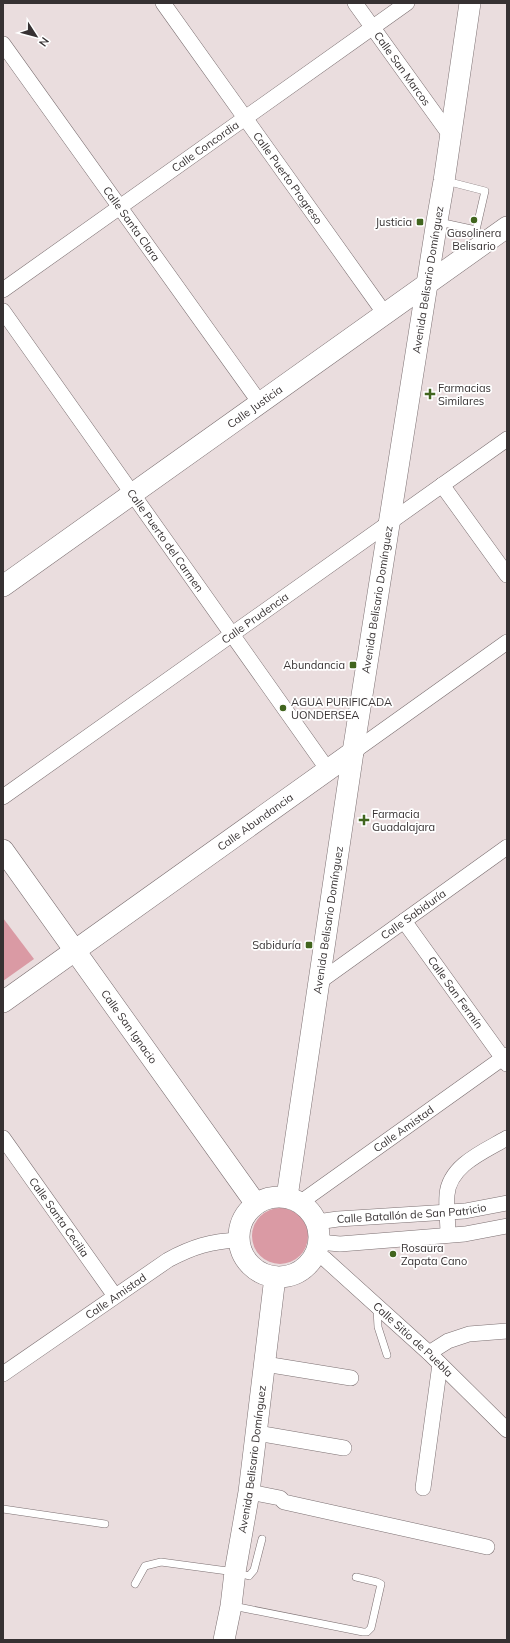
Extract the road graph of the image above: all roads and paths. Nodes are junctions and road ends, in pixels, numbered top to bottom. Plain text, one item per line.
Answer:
1 (163, 3) edge
2 (355, 3) edge
3 (407, 3) edge
4 (470, 3) edge
5 (372, 28) junction
6 (3, 44) edge
7 (245, 118) junction
8 (450, 136) junction
9 (444, 181) junction
10 (119, 206) junction
11 (437, 221) junction
12 (507, 227) edge
13 (480, 237) junction
14 (427, 284) junction
15 (3, 290) edge
16 (3, 311) edge
17 (384, 314) junction
18 (260, 404) junction
19 (507, 439) edge
20 (442, 485) junction
21 (133, 494) junction
22 (389, 523) junction
23 (507, 575) edge
24 (3, 586) edge
25 (231, 634) junction
26 (507, 642) edge
27 (353, 752) junction
28 (328, 770) junction
29 (3, 797) edge
30 (507, 847) edge
31 (3, 850) edge
32 (404, 921) junction
33 (75, 951) junction
34 (319, 982) junction
35 (3, 1002) edge
36 (506, 1059) edge
37 (3, 1138) edge
38 (507, 1138) edge
39 (294, 1200) junction
40 (507, 1203) edge
41 (256, 1204) junction
42 (448, 1212) junction
43 (507, 1226) edge
44 (448, 1235) junction
45 (317, 1239) junction
46 (239, 1240) junction
47 (275, 1277) junction
48 (115, 1296) junction
49 (377, 1306) junction
50 (507, 1331) edge
51 (429, 1353) junction
52 (387, 1355) dead end
53 (265, 1364) junction
54 (440, 1364) junction
55 (3, 1374) edge
56 (351, 1378) dead end
57 (507, 1430) edge
58 (257, 1434) junction
59 (344, 1448) dead end
60 (423, 1488) dead end
61 (249, 1497) junction
62 (3, 1509) edge
63 (105, 1524) dead end
64 (262, 1539) dead end
65 (487, 1547) dead end
66 (235, 1572) junction
67 (356, 1576) dead end
68 (135, 1584) dead end
69 (231, 1606) junction
70 (224, 1640) edge

1 - 7 street, Calle Puerto Progreso
2 - 5 street, Calle San Marcos
3 - 5 street, Calle Concordia
4 - 8 main road, Avenida Belisario Domínguez
5 - 7 street, Calle Concordia
5 - 8 street, Calle San Marcos
6 - 10 street, Calle Santa Clara
7 - 10 street, Calle Concordia
7 - 17 street, Calle Puerto Progreso
8 - 9 main road, Avenida Belisario Domínguez
9 - 11 main road, Avenida Belisario Domínguez
9 - 13 lane
10 - 15 street, Calle Concordia
10 - 18 street, Calle Santa Clara
11 - 13 lane
11 - 14 main road, Avenida Belisario Domínguez
12 - 13 main road, Calle Justicia
13 - 14 main road, Calle Justicia
14 - 17 main road, Calle Justicia
14 - 22 main road, Avenida Belisario Domínguez
16 - 21 street, Calle Puerto del Carmen
17 - 18 main road, Calle Justicia
18 - 21 main road, Calle Justicia
19 - 20 street, Calle Prudencia
20 - 22 street, Calle Prudencia
20 - 23 street
21 - 24 main road, Calle Justicia
21 - 25 street, Calle Puerto del Carmen
22 - 25 street, Calle Prudencia
22 - 27 main road, Avenida Belisario Domínguez
25 - 28 street, Calle Puerto del Carmen
25 - 29 street, Calle Prudencia
26 - 27 street, Calle Abundancia
27 - 28 main road, Calle Abundancia
27 - 34 main road, Avenida Belisario Domínguez
28 - 33 main road, Calle Abundancia
30 - 32 street, Calle Sabiduría
31 - 33 main road, Calle San Ignacio
32 - 34 street, Calle Sabiduría
32 - 36 street, Calle San Fermín
33 - 35 main road, Calle Abundancia
33 - 41 main road, Calle San Ignacio
34 - 39 main road, Avenida Belisario Domínguez
36 - 39 street, Calle Amistad
37 - 48 street, Calle Santa Cecilia
38 - 42 street
39 - 41 main road
39 - 45 main road
40 - 42 street, Calle Batallón de San Patricio
41 - 46 main road
42 - 44 street
42 - 45 street, Calle Batallón de San Patricio
43 - 44 street, Calle Batallón de San Patricio
44 - 45 street, Calle Batallón de San Patricio
45 - 47 main road
45 - 49 street, Calle Sitio de Puebla
46 - 47 main road
46 - 48 street, Calle Amistad
47 - 53 main road, Avenida Belisario Domínguez
48 - 55 street, Calle Amistad
49 - 51 street, Calle Sitio de Puebla
49 - 52 lane
50 - 51 street
51 - 54 street, Calle Sitio de Puebla
53 - 56 street
53 - 58 main road, Avenida Belisario Domínguez
54 - 57 street, Calle Sitio de Puebla
54 - 60 street
58 - 59 street
58 - 61 main road, Avenida Belisario Domínguez
61 - 65 street
61 - 66 main road, Avenida Belisario Domínguez
62 - 63 lane
64 - 66 lane
66 - 68 lane
66 - 69 main road, Avenida Belisario Domínguez
67 - 69 lane
69 - 70 main road, Avenida Belisario Domínguez

